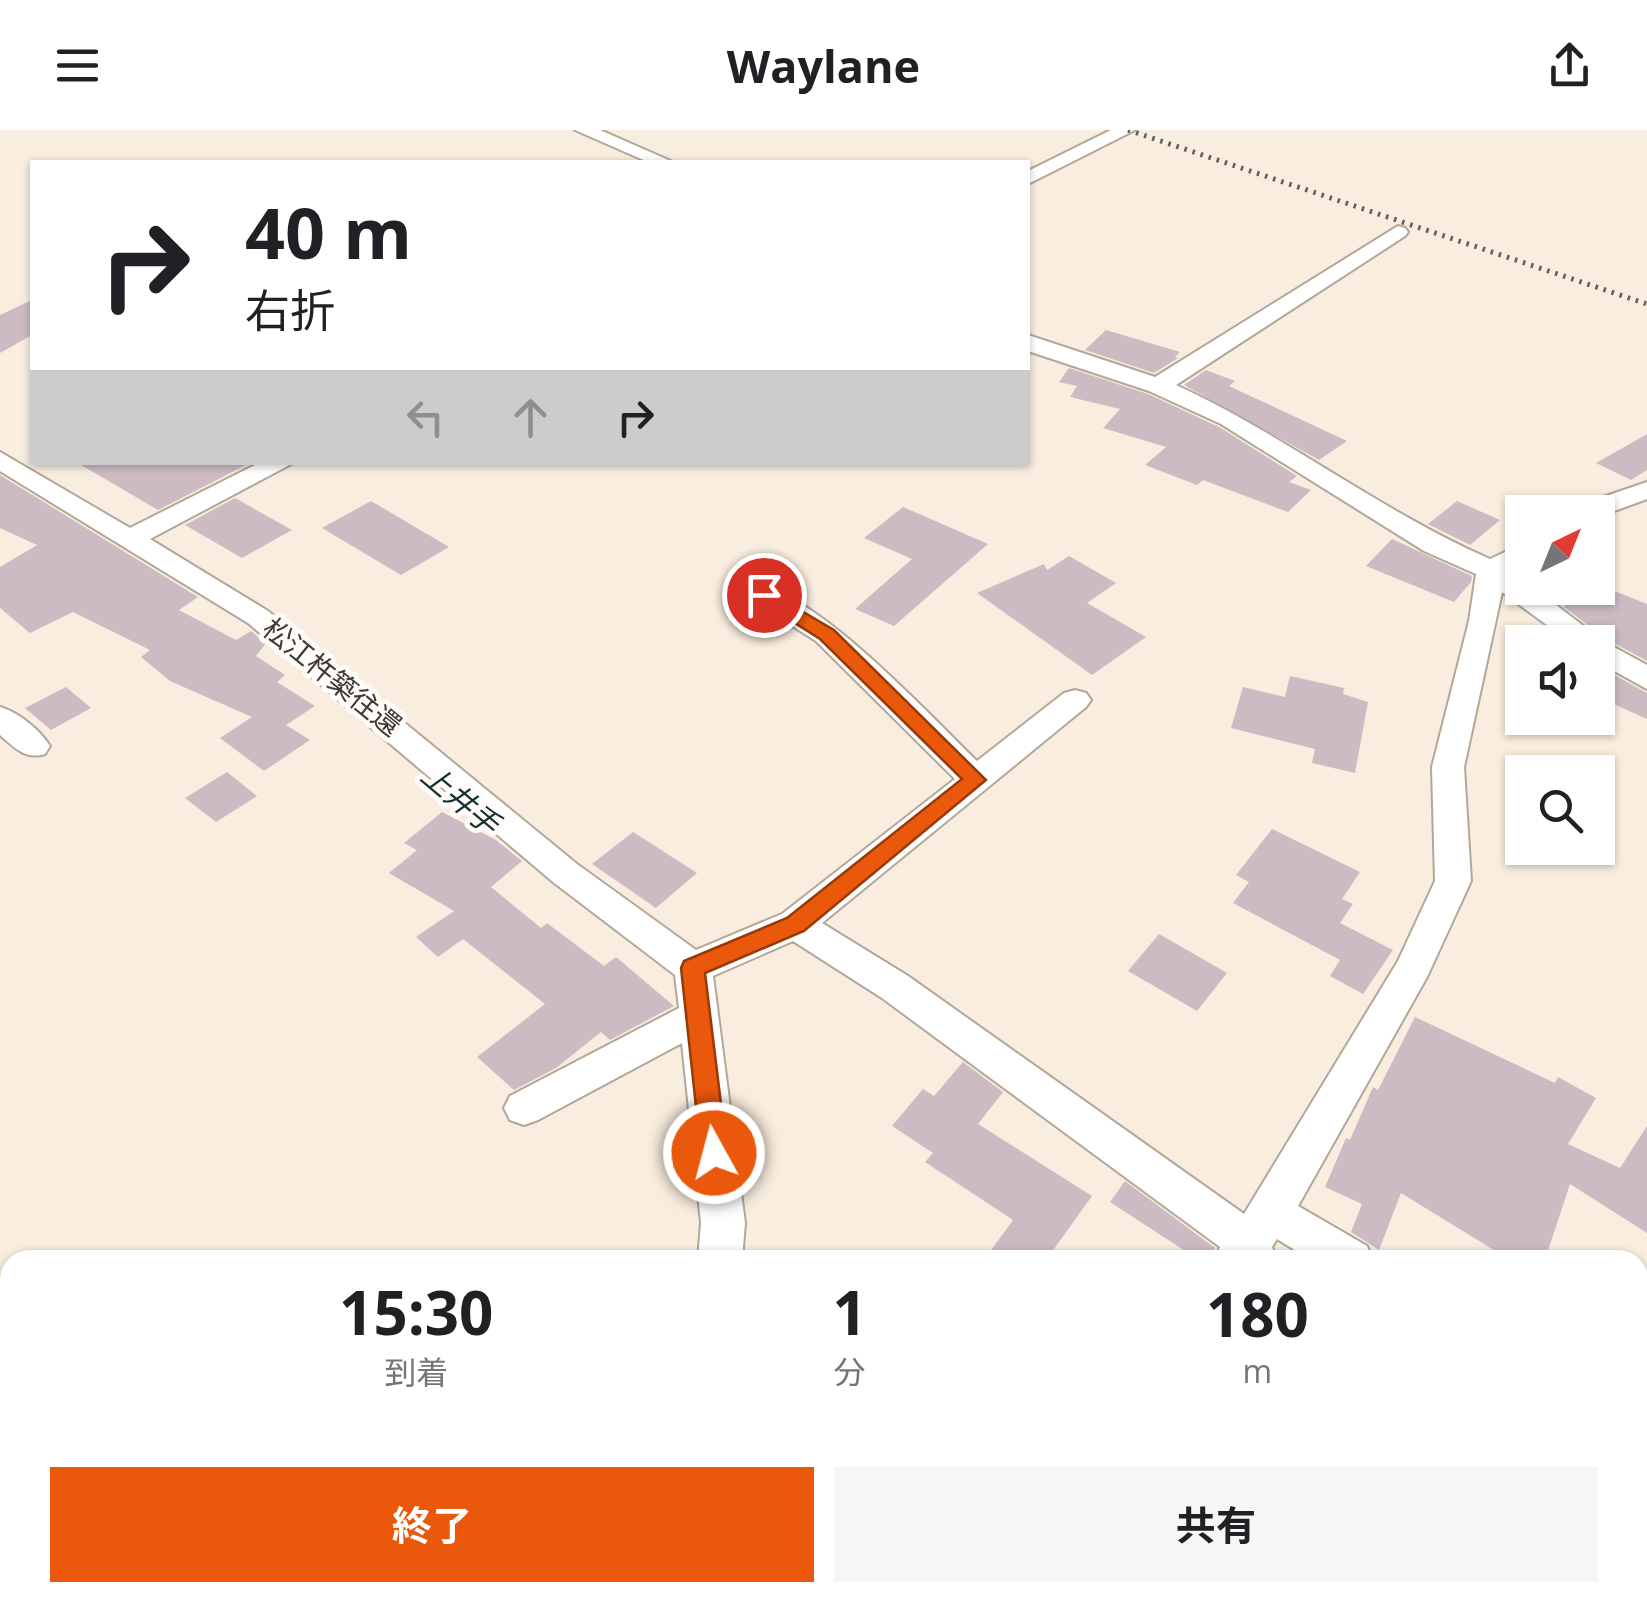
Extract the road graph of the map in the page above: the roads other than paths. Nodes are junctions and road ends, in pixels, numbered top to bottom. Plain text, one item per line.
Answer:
1 (584, 130) edge
2 (1126, 130) edge
3 (658, 160) edge
4 (1030, 177) edge
5 (1398, 232) dead end
6 (1030, 343) edge
7 (1158, 386) junction
8 (0, 460) edge
9 (276, 465) edge
10 (1647, 490) edge
11 (1615, 502) edge
12 (127, 540) junction
13 (1505, 561) edge
14 (1505, 566) edge
15 (764, 595) dead end
16 (1552, 605) edge
17 (1572, 625) edge
18 (1615, 659) edge
19 (1647, 678) edge
20 (1075, 700) dead end
21 (0, 718) edge
22 (34, 746) dead end
23 (976, 780) junction
24 (795, 924) junction
25 (693, 968) junction
26 (697, 1017) junction
27 (524, 1108) dead end
28 (1253, 1244) edge
29 (721, 1250) edge
30 (1290, 1250) edge

1 - 3 street
2 - 4 street
5 - 7 street
6 - 7 street
7 - 13 street
8 - 12 street, 松江杵築往還
9 - 12 street
10 - 11 street
12 - 25 street, 松江杵築往還
14 - 28 street
15 - 23 street
16 - 17 street
18 - 19 street
20 - 23 street
21 - 22 street
23 - 24 street
24 - 25 street
24 - 28 street
25 - 26 street
26 - 27 street
26 - 29 street
28 - 30 street

